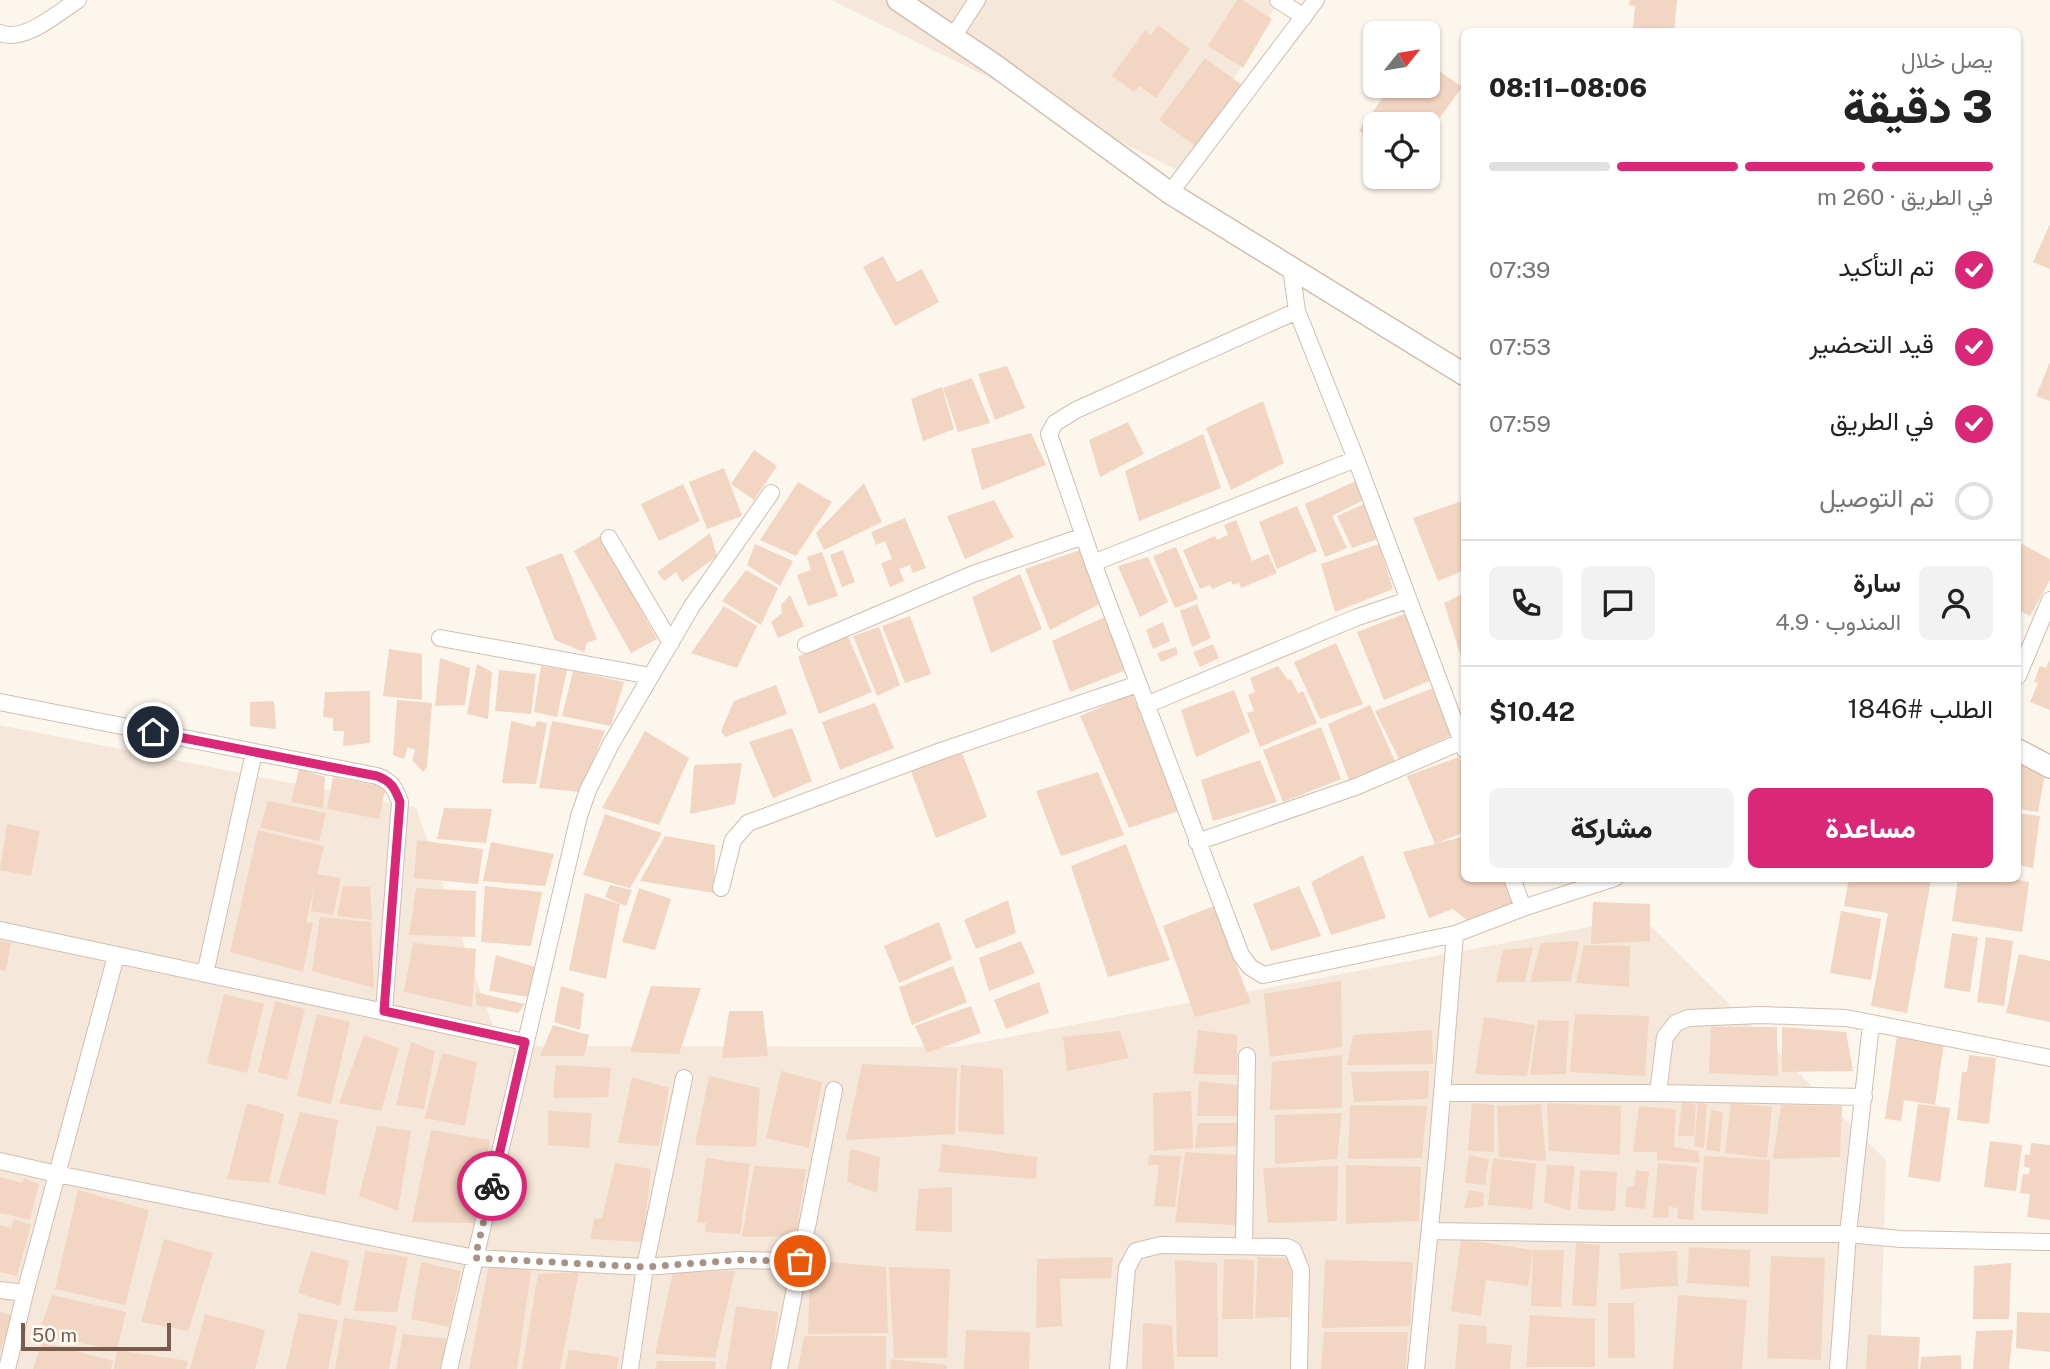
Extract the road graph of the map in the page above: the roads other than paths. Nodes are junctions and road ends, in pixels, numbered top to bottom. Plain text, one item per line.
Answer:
1 (78, 0) edge
2 (898, 0) edge
3 (977, 0) edge
4 (1278, 0) edge
5 (1316, 0) edge
6 (1304, 17) junction
7 (0, 33) edge
8 (953, 37) junction
9 (1170, 193) junction
10 (1292, 268) junction
11 (1297, 311) junction
12 (1461, 373) edge
13 (1356, 459) junction
14 (771, 493) dead end
15 (1084, 536) junction
16 (609, 538) dead end
17 (1093, 562) junction
18 (1408, 600) junction
19 (2050, 600) edge
20 (440, 638) dead end
21 (671, 643) junction
22 (806, 645) dead end
23 (2021, 669) edge
24 (651, 676) junction
25 (1138, 684) junction
26 (0, 702) edge
27 (1146, 705) junction
28 (1461, 736) edge
29 (1461, 745) edge
30 (254, 752) junction
31 (2021, 752) edge
32 (2050, 767) edge
33 (1197, 842) junction
34 (1513, 882) edge
35 (1603, 882) edge
36 (721, 888) dead end
37 (1523, 908) junction
38 (0, 930) edge
39 (1455, 934) junction
40 (116, 956) junction
41 (205, 974) junction
42 (384, 1011) junction
43 (1871, 1024) junction
44 (525, 1042) junction
45 (1247, 1056) dead end
46 (2050, 1058) edge
47 (684, 1078) dead end
48 (834, 1090) dead end
49 (1442, 1093) junction
50 (1658, 1093) junction
51 (1864, 1097) junction
52 (0, 1161) edge
53 (57, 1174) junction
54 (1430, 1231) junction
55 (1848, 1234) junction
56 (2050, 1242) edge
57 (1244, 1246) junction
58 (475, 1258) junction
59 (800, 1261) junction
60 (645, 1267) junction
61 (0, 1290) edge
62 (25, 1293) junction
63 (7, 1369) edge
64 (449, 1369) edge
65 (630, 1369) edge
66 (779, 1369) edge
67 (1118, 1369) edge
68 (1299, 1369) edge
69 (1416, 1369) edge
70 (1838, 1369) edge

1 - 7 street
2 - 8 street
3 - 8 street
4 - 6 street
5 - 6 street
6 - 9 street
8 - 9 street
9 - 10 street
10 - 11 street
10 - 12 street
11 - 13 street
11 - 15 street
13 - 17 street
13 - 18 street
14 - 21 street
15 - 17 street
15 - 22 street
16 - 21 street
17 - 25 street
18 - 27 street
18 - 28 street
19 - 23 street
20 - 24 street
21 - 24 street
24 - 44 street
25 - 27 street
25 - 36 street
26 - 30 street
27 - 33 street
29 - 33 street
30 - 41 street
30 - 42 street
31 - 32 street
33 - 39 street
34 - 37 street
35 - 37 street
37 - 39 street
38 - 40 street
39 - 49 street
40 - 41 street
40 - 53 street
41 - 42 street
42 - 44 street
43 - 46 street
43 - 50 street
43 - 51 street
44 - 58 street
45 - 57 street
47 - 60 street
48 - 59 street
49 - 50 street
49 - 54 street
50 - 51 street
51 - 55 street
52 - 53 street
53 - 58 street
53 - 62 street
54 - 55 street
54 - 69 street
55 - 56 street
55 - 70 street
57 - 67 street
57 - 68 street
58 - 60 street
58 - 64 street
59 - 60 street
59 - 66 street
60 - 65 street
61 - 62 street
62 - 63 street

